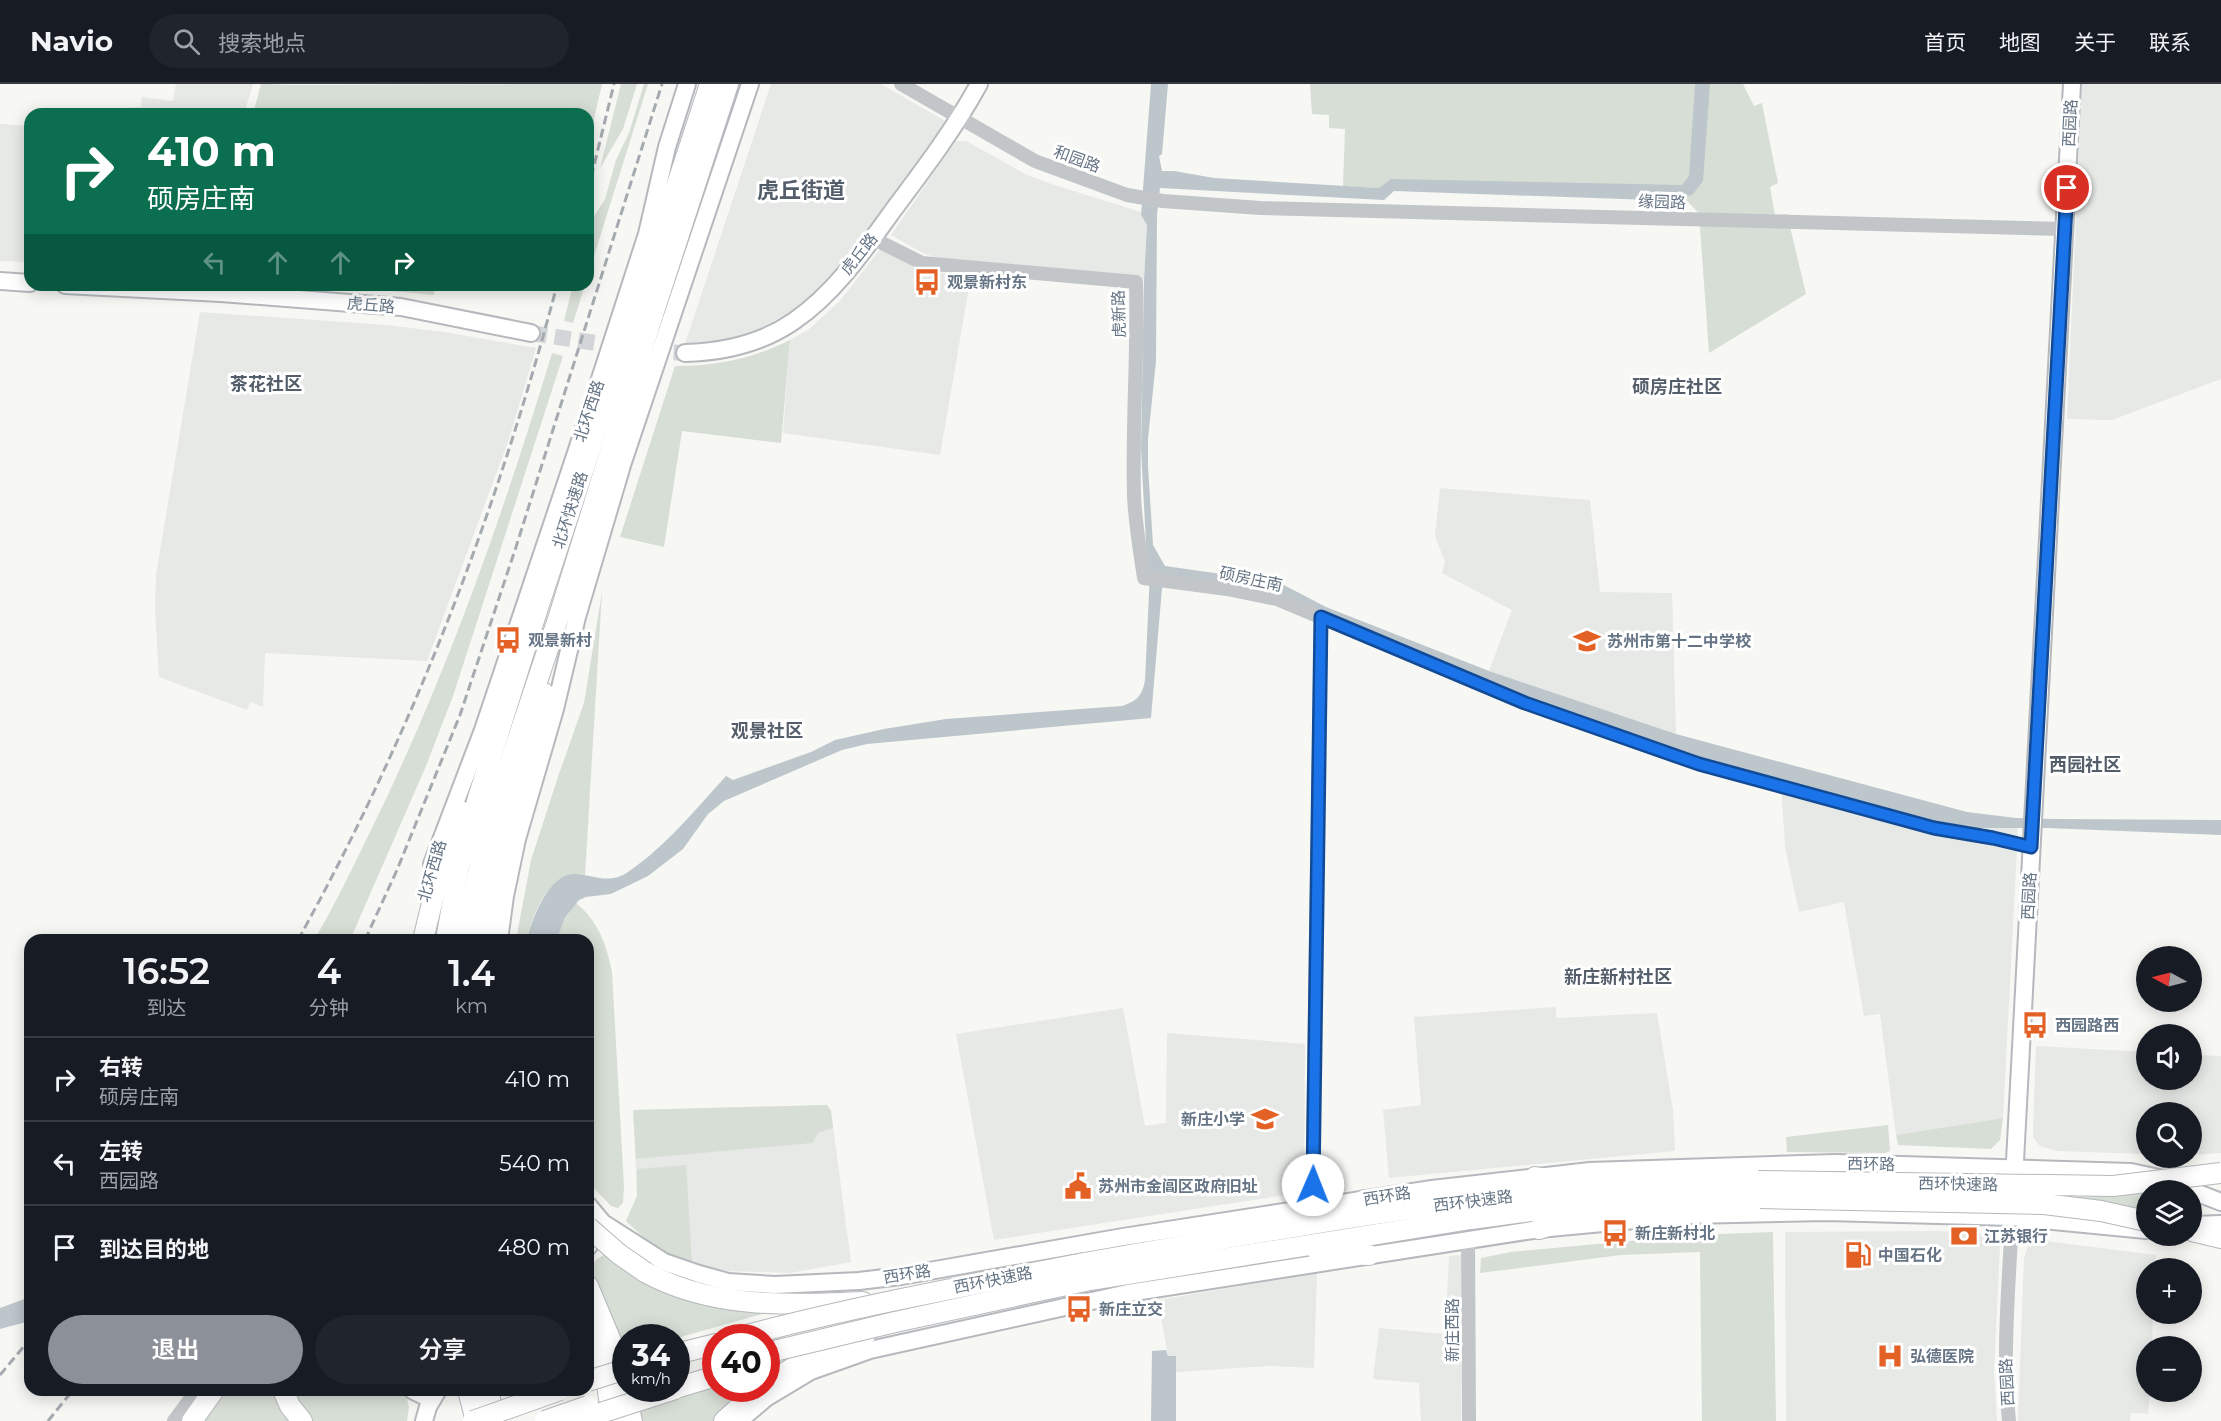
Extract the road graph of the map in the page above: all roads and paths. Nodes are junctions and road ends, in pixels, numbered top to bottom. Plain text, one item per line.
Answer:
1 (687, 84) edge
2 (697, 84) edge
3 (710, 84) edge
4 (728, 84) edge
5 (740, 84) edge
6 (750, 84) edge
7 (901, 84) edge
8 (979, 84) edge
9 (2072, 84) edge
10 (959, 119) junction
11 (1260, 208) joint
12 (666, 222) junction
13 (2064, 230) junction
14 (872, 238) junction
15 (0, 281) edge
16 (24, 283) edge
17 (182, 291) edge
18 (655, 308) junction
19 (531, 333) tunnel mouth
20 (685, 353) tunnel mouth
21 (1146, 578) joint
22 (559, 616) junction
23 (1321, 617) junction
24 (500, 727) junction
25 (2031, 847) junction
26 (415, 934) edge
27 (424, 934) edge
28 (447, 934) edge
29 (466, 934) edge
30 (486, 934) edge
31 (500, 934) edge
32 (2015, 1169) junction
33 (2221, 1173) edge
34 (1535, 1177) junction
35 (1759, 1189) junction
36 (1606, 1197) junction
37 (1365, 1200) junction
38 (2221, 1202) edge
39 (1312, 1208) junction
40 (2012, 1217) junction
41 (2136, 1219) edge
42 (2221, 1224) edge
43 (596, 1225) edge
44 (2202, 1225) edge
45 (1293, 1228) junction
46 (1539, 1229) junction
47 (2136, 1229) edge
48 (2202, 1233) edge
49 (2221, 1238) edge
50 (1468, 1239) junction
51 (1273, 1250) junction
52 (1369, 1255) junction
53 (941, 1269) junction
54 (1084, 1272) junction
55 (594, 1300) edge
56 (893, 1300) junction
57 (895, 1322) junction
58 (780, 1326) edge
59 (954, 1331) junction
60 (868, 1334) junction
61 (594, 1339) edge
62 (780, 1350) edge
63 (780, 1357) edge
64 (612, 1373) edge
65 (780, 1376) edge
66 (594, 1379) edge
67 (193, 1396) edge
68 (210, 1396) edge
69 (286, 1396) edge
70 (435, 1396) edge
71 (473, 1396) edge
72 (476, 1396) edge
73 (543, 1396) edge
74 (545, 1396) edge
75 (612, 1398) edge
76 (635, 1402) edge
77 (745, 1402) edge
78 (174, 1421) edge
79 (192, 1421) edge
80 (302, 1421) edge
81 (424, 1421) edge
82 (474, 1421) edge
83 (495, 1421) edge
84 (545, 1421) edge
85 (555, 1421) edge
86 (576, 1421) edge
87 (612, 1421) edge
88 (632, 1421) edge
89 (724, 1421) edge
90 (739, 1421) edge
91 (1468, 1421) edge
92 (2009, 1421) edge

1 - 26 main road, 北环西路
2 - 12 highway
3 - 12 highway, 北环快速路
4 - 18 highway, 北环快速路
5 - 18 highway
6 - 31 main road
7 - 10 street, 和园路
8 - 10 main road, 虎丘路
9 - 13 main road, 西园路
10 - 11 street, 和园路
10 - 14 main road, 虎丘路
11 - 13 street, 缘园路
12 - 24 highway, 北环快速路
13 - 25 main road, 西园路
14 - 20 main road, 虎丘路
14 - 21 street, 虎新路
15 - 16 main road
17 - 19 main road, 虎丘路
18 - 22 highway, 北环快速路
21 - 23 street, 硕房庄南
22 - 29 highway, 北环快速路
22 - 30 highway
23 - 25 street, 硕房庄南
23 - 39 street
24 - 27 highway
24 - 28 highway, 北环快速路
25 - 32 main road, 西园路
32 - 34 main road, 西环路
32 - 38 main road, 西环路
32 - 40 main road, 西园路
33 - 35 highway, 西环快速路, bridge
34 - 36 highway
34 - 37 main road, 西环路
35 - 36 highway, 西环快速路
35 - 41 highway, 西环快速路, bridge
36 - 45 highway, 西环快速路
36 - 46 highway
36 - 51 highway, 西环快速路
37 - 39 main road, 西环路
37 - 45 highway
39 - 53 main road, 西环路
40 - 46 main road
40 - 47 main road
40 - 92 street, 西园路
42 - 44 main road
43 - 53 main road, 西环路
43 - 56 highway, bridge
45 - 54 highway, 西环快速路
46 - 50 main road
48 - 49 highway
50 - 52 main road
50 - 91 street, 新庄西路
51 - 52 highway
51 - 54 highway, 西环快速路
52 - 59 main road
53 - 59 main road
54 - 56 highway, 西环快速路, bridge
54 - 57 highway, 西环快速路, bridge
55 - 88 highway, bridge
56 - 58 highway, 西环快速路, bridge
57 - 60 highway, bridge
57 - 62 highway, 西环快速路, bridge
59 - 90 main road
60 - 63 highway
60 - 65 highway
61 - 87 highway, bridge
64 - 66 highway, bridge
67 - 78 street
68 - 79 highway
69 - 80 highway
70 - 81 main road
71 - 82 highway
72 - 83 highway
73 - 82 highway, bridge
74 - 85 main road
75 - 84 highway, bridge
76 - 86 highway, bridge
77 - 89 highway

